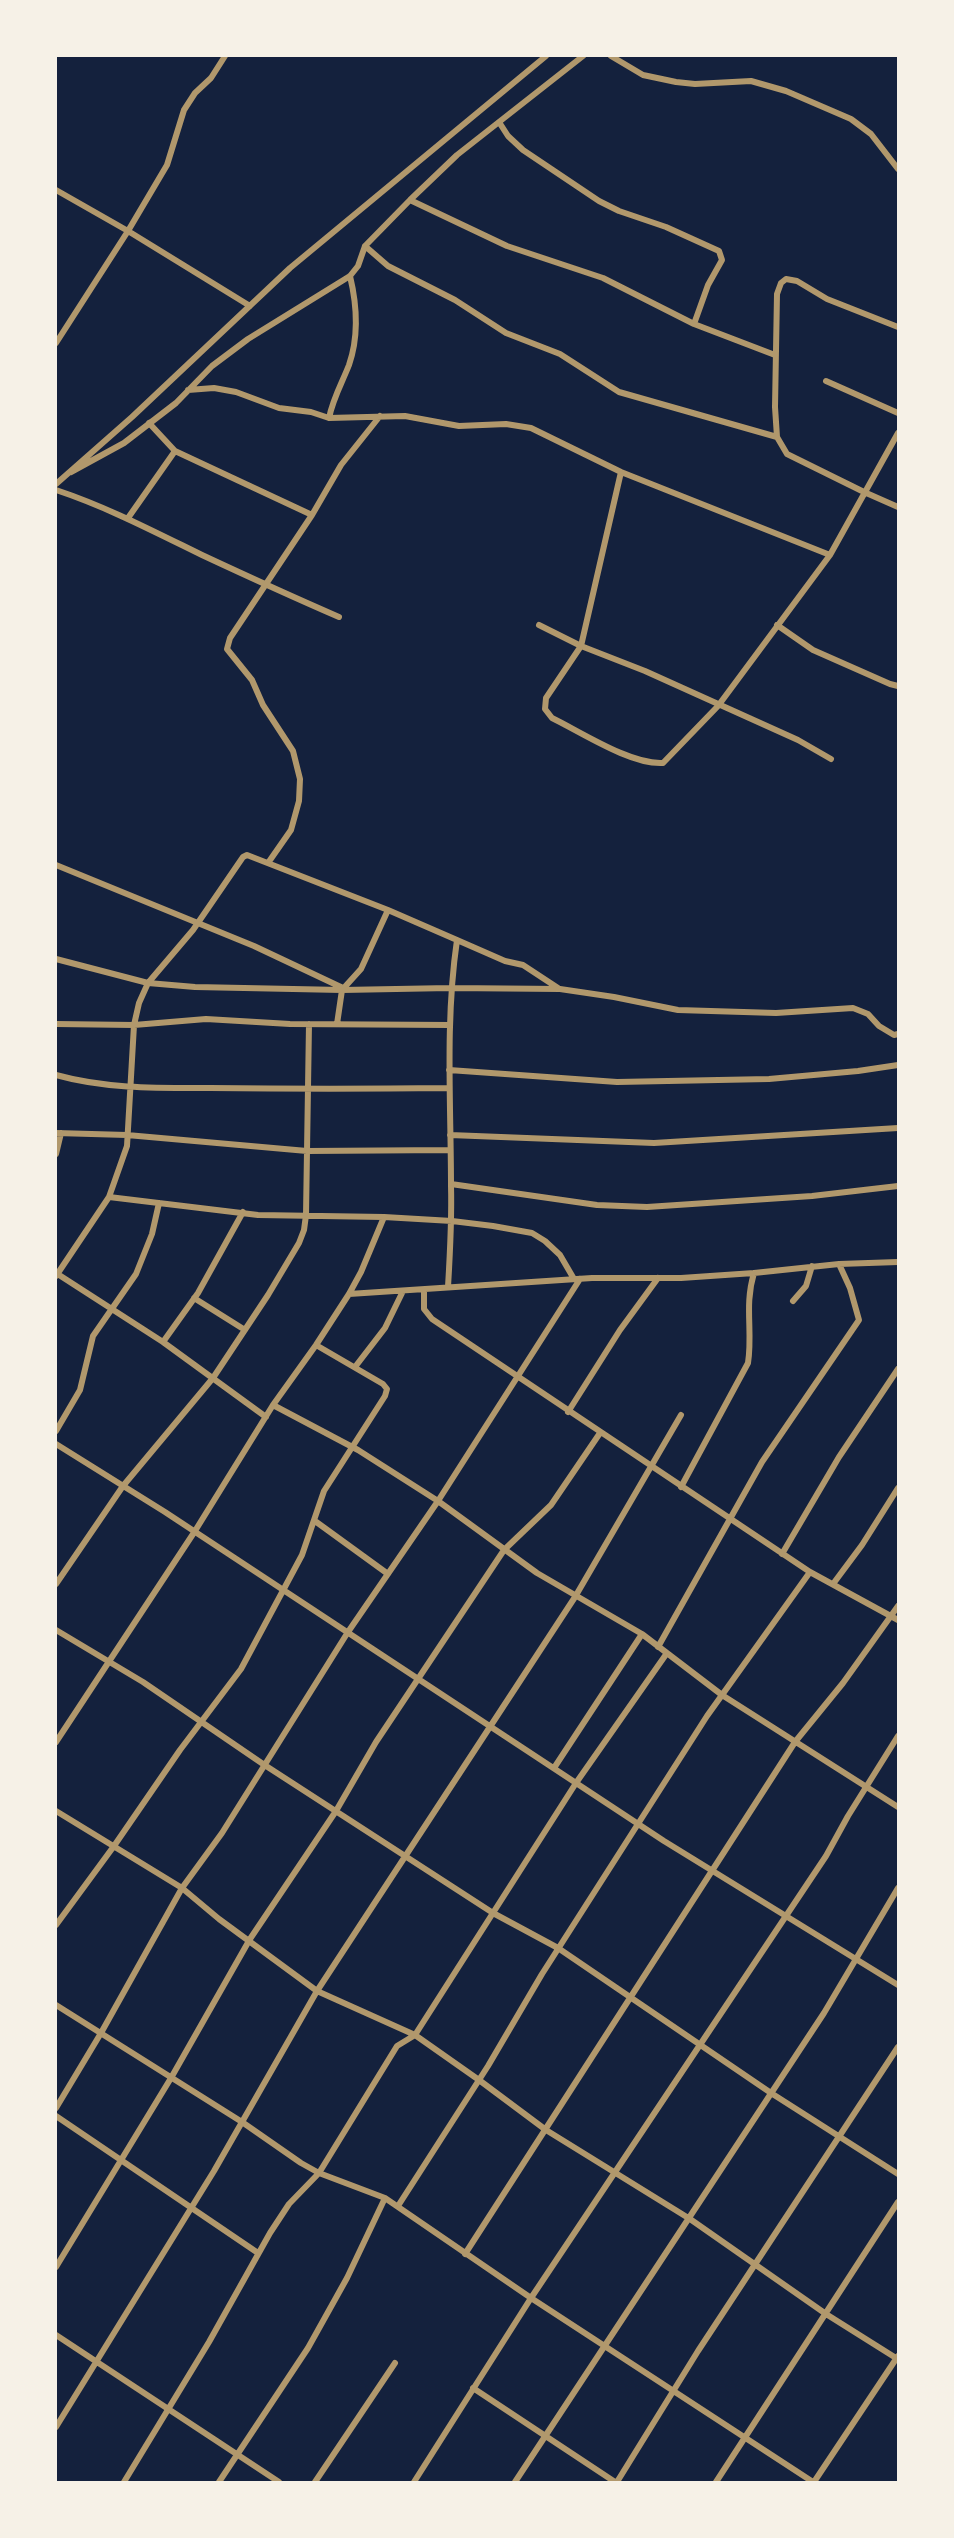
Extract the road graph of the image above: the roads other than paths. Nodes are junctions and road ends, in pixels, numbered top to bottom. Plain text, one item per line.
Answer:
1 (225, 56) edge
2 (546, 56) edge
3 (583, 56) edge
4 (611, 56) edge
5 (499, 122) junction
6 (898, 169) edge
7 (56, 190) edge
8 (410, 200) junction
9 (128, 231) junction
10 (365, 246) junction
11 (350, 276) junction
12 (250, 306) junction
13 (693, 324) junction
14 (898, 327) edge
15 (56, 343) edge
16 (775, 355) junction
17 (826, 381) dead end
18 (188, 390) junction
19 (898, 413) edge
20 (381, 416) junction
21 (329, 418) junction
22 (149, 423) junction
23 (898, 433) edge
24 (777, 437) junction
25 (175, 452) junction
26 (71, 472) junction
27 (621, 472) junction
28 (56, 484) edge
29 (56, 490) edge
30 (864, 492) junction
31 (898, 507) edge
32 (312, 514) junction
33 (128, 518) junction
34 (830, 555) junction
35 (265, 585) junction
36 (339, 617) dead end
37 (539, 625) dead end
38 (777, 625) junction
39 (581, 646) junction
40 (898, 686) edge
41 (718, 705) junction
42 (831, 759) dead end
43 (268, 863) junction
44 (56, 865) edge
45 (388, 910) junction
46 (198, 922) junction
47 (457, 940) junction
48 (56, 959) edge
49 (148, 983) junction
50 (450, 988) junction
51 (342, 989) junction
52 (560, 989) junction
53 (309, 1024) junction
54 (337, 1024) junction
55 (134, 1025) junction
56 (450, 1025) junction
57 (57, 1026) edge
58 (898, 1035) edge
59 (898, 1065) edge
60 (449, 1070) junction
61 (56, 1075) edge
62 (130, 1087) junction
63 (448, 1088) junction
64 (308, 1090) junction
65 (898, 1128) edge
66 (58, 1133) edge
67 (127, 1135) junction
68 (450, 1136) junction
69 (450, 1150) junction
70 (307, 1151) junction
71 (56, 1154) edge
72 (452, 1184) junction
73 (898, 1186) edge
74 (109, 1197) junction
75 (159, 1203) junction
76 (243, 1212) junction
77 (306, 1215) junction
78 (384, 1217) junction
79 (452, 1221) junction
80 (898, 1262) edge
81 (839, 1264) junction
82 (812, 1266) junction
83 (754, 1274) junction
84 (56, 1275) edge
85 (658, 1278) junction
86 (577, 1279) junction
87 (448, 1287) junction
88 (423, 1290) junction
89 (403, 1291) junction
90 (349, 1294) junction
91 (194, 1298) junction
92 (793, 1301) dead end
93 (111, 1310) junction
94 (245, 1330) junction
95 (163, 1342) junction
96 (316, 1345) junction
97 (355, 1366) junction
98 (898, 1369) edge
99 (213, 1377) junction
100 (516, 1378) junction
101 (273, 1404) junction
102 (568, 1412) junction
103 (681, 1415) dead end
104 (266, 1417) junction
105 (56, 1431) edge
106 (600, 1433) junction
107 (56, 1444) edge
108 (353, 1447) junction
109 (650, 1466) junction
110 (123, 1486) junction
111 (681, 1486) junction
112 (898, 1488) edge
113 (438, 1501) junction
114 (730, 1519) junction
115 (315, 1521) junction
116 (195, 1531) junction
117 (504, 1550) junction
118 (782, 1554) junction
119 (810, 1572) junction
120 (388, 1574) junction
121 (56, 1584) edge
122 (833, 1584) junction
123 (283, 1589) junction
124 (576, 1597) junction
125 (898, 1606) edge
126 (891, 1615) junction
127 (898, 1620) edge
128 (56, 1630) edge
129 (348, 1632) junction
130 (642, 1634) junction
131 (658, 1647) junction
132 (667, 1653) junction
133 (108, 1662) junction
134 (418, 1679) junction
135 (722, 1695) junction
136 (202, 1723) junction
137 (490, 1726) junction
138 (898, 1736) edge
139 (56, 1742) edge
140 (795, 1742) junction
141 (264, 1764) junction
142 (554, 1768) junction
143 (576, 1783) junction
144 (867, 1786) junction
145 (898, 1807) edge
146 (56, 1811) edge
147 (336, 1811) junction
148 (638, 1824) junction
149 (114, 1846) junction
150 (406, 1857) junction
151 (711, 1870) junction
152 (182, 1888) junction
153 (898, 1888) edge
154 (493, 1912) junction
155 (785, 1917) junction
156 (56, 1925) edge
157 (250, 1939) junction
158 (558, 1948) junction
159 (856, 1959) junction
160 (898, 1985) edge
161 (317, 1991) junction
162 (630, 1997) junction
163 (56, 2005) edge
164 (101, 2033) junction
165 (415, 2035) junction
166 (700, 2044) junction
167 (898, 2047) edge
168 (171, 2078) junction
169 (479, 2080) junction
170 (771, 2093) junction
171 (56, 2108) edge
172 (56, 2116) edge
173 (242, 2122) junction
174 (546, 2130) junction
175 (840, 2136) junction
176 (121, 2159) junction
177 (319, 2173) junction
178 (614, 2173) junction
179 (898, 2174) edge
180 (385, 2198) junction
181 (898, 2202) edge
182 (398, 2206) junction
183 (190, 2208) junction
184 (690, 2220) junction
185 (258, 2253) junction
186 (465, 2254) junction
187 (755, 2264) junction
188 (56, 2267) edge
189 (531, 2298) junction
190 (826, 2314) junction
191 (56, 2335) edge
192 (607, 2346) junction
193 (897, 2357) edge
194 (95, 2361) junction
195 (395, 2363) dead end
196 (473, 2388) junction
197 (674, 2393) junction
198 (168, 2409) junction
199 (56, 2427) edge
200 (544, 2437) junction
201 (746, 2438) junction
202 (238, 2455) junction
203 (124, 2482) edge
204 (219, 2482) edge
205 (279, 2482) edge
206 (315, 2482) edge
207 (414, 2482) edge
208 (515, 2482) edge
209 (616, 2482) edge
210 (716, 2482) edge
211 (813, 2482) edge

1 - 9 street
2 - 12 street
3 - 5 street
4 - 6 street
5 - 8 street
5 - 13 street
7 - 9 street
8 - 10 street
8 - 13 street
9 - 12 street
9 - 15 street
10 - 11 street
10 - 24 street
11 - 18 street
11 - 21 street
12 - 26 street
13 - 16 street
14 - 16 street
16 - 24 street
17 - 19 street
18 - 21 street
18 - 22 street
20 - 21 street
20 - 27 street
20 - 32 street
22 - 25 street
22 - 26 street
23 - 30 street
24 - 30 street
25 - 32 street
25 - 33 street
26 - 28 street
27 - 34 street
27 - 39 street
29 - 33 street
30 - 31 street
30 - 34 street
32 - 35 street
33 - 35 street
34 - 38 street
35 - 36 street
35 - 43 street
37 - 39 street
38 - 40 street
38 - 41 street
39 - 41 street
39 - 41 street
41 - 42 street
43 - 45 street
43 - 46 street
44 - 46 street
45 - 47 street
45 - 51 street
46 - 49 street
46 - 51 street
47 - 50 street
47 - 52 street
48 - 49 street
49 - 51 street
49 - 55 street
50 - 51 street
50 - 52 street
50 - 56 street
51 - 54 street
52 - 58 street
53 - 54 street
53 - 55 street
53 - 64 street
54 - 56 street
55 - 57 street
55 - 62 street
56 - 60 street
59 - 60 street
60 - 63 street
61 - 62 street
62 - 64 street
62 - 67 street
63 - 64 street
63 - 68 street
64 - 70 street
65 - 68 street
66 - 67 street
66 - 71 street
67 - 70 street
67 - 74 street
68 - 69 street
69 - 70 street
69 - 72 street
70 - 77 street
72 - 73 street
72 - 79 street
74 - 75 street
74 - 84 street
75 - 76 street
75 - 93 street
76 - 77 street
76 - 91 street
77 - 78 street
77 - 94 street
78 - 79 street
78 - 90 street
79 - 86 street
79 - 87 street
80 - 81 street
81 - 82 street
81 - 114 street
82 - 83 street
82 - 92 street
83 - 85 street
83 - 111 street
84 - 93 street
85 - 86 street
85 - 102 street
86 - 87 street
86 - 100 street
87 - 88 street
88 - 89 street
88 - 100 street
89 - 90 street
89 - 97 street
90 - 96 street
91 - 94 street
91 - 95 street
93 - 95 street
93 - 105 street
94 - 99 street
95 - 99 street
96 - 97 street
96 - 101 street
97 - 108 street
98 - 118 street
99 - 104 street
99 - 110 street
100 - 102 street
100 - 113 street
101 - 104 street
101 - 108 street
102 - 106 street
103 - 109 street
104 - 116 street
106 - 109 street
106 - 117 street
107 - 110 street
108 - 113 street
108 - 115 street
109 - 111 street
109 - 124 street
110 - 116 street
110 - 121 street
111 - 114 street
112 - 122 street
113 - 117 street
113 - 120 street
114 - 118 street
114 - 131 street
115 - 120 street
115 - 123 street
116 - 123 street
116 - 133 street
117 - 124 street
117 - 134 street
118 - 119 street
119 - 122 street
119 - 135 street
120 - 129 street
122 - 126 street
123 - 129 street
123 - 136 street
124 - 130 street
124 - 137 street
125 - 126 street
126 - 127 street
126 - 140 street
128 - 133 street
129 - 134 street
129 - 141 street
130 - 131 street
130 - 142 street
131 - 132 street
132 - 135 street
132 - 143 street
133 - 136 street
133 - 139 street
134 - 137 street
134 - 147 street
135 - 140 street
135 - 148 street
136 - 141 street
136 - 149 street
137 - 142 street
137 - 150 street
138 - 144 street
140 - 144 street
140 - 151 street
141 - 147 street
141 - 152 street
142 - 143 street
143 - 148 street
143 - 154 street
144 - 145 street
144 - 155 street
146 - 149 street
147 - 150 street
147 - 157 street
148 - 151 street
148 - 158 street
149 - 152 street
149 - 156 street
150 - 154 street
150 - 161 street
151 - 155 street
151 - 162 street
152 - 157 street
152 - 164 street
153 - 159 street
154 - 158 street
154 - 165 street
155 - 159 street
155 - 166 street
157 - 161 street
157 - 168 street
158 - 162 street
158 - 169 street
159 - 160 street
159 - 170 street
161 - 165 street
161 - 173 street
162 - 166 street
162 - 174 street
163 - 164 street
164 - 168 street
164 - 171 street
165 - 169 street
165 - 177 street
166 - 170 street
166 - 178 street
167 - 175 street
168 - 173 street
168 - 176 street
169 - 174 street
169 - 182 street
170 - 175 street
170 - 184 street
172 - 176 street
173 - 177 street
173 - 183 street
174 - 178 street
174 - 186 street
175 - 179 street
175 - 187 street
176 - 183 street
176 - 188 street
177 - 180 street
177 - 185 street
178 - 184 street
178 - 189 street
180 - 182 street
180 - 202 street
181 - 190 street
182 - 186 street
183 - 185 street
183 - 194 street
184 - 187 street
184 - 192 street
185 - 198 street
186 - 189 street
187 - 190 street
187 - 197 street
189 - 192 street
189 - 196 street
190 - 193 street
190 - 201 street
191 - 194 street
192 - 197 street
192 - 200 street
193 - 211 street
194 - 198 street
194 - 199 street
195 - 206 street
196 - 200 street
196 - 207 street
197 - 201 street
197 - 209 street
198 - 202 street
198 - 203 street
200 - 208 street
200 - 209 street
201 - 210 street
201 - 211 street
202 - 204 street
202 - 205 street

